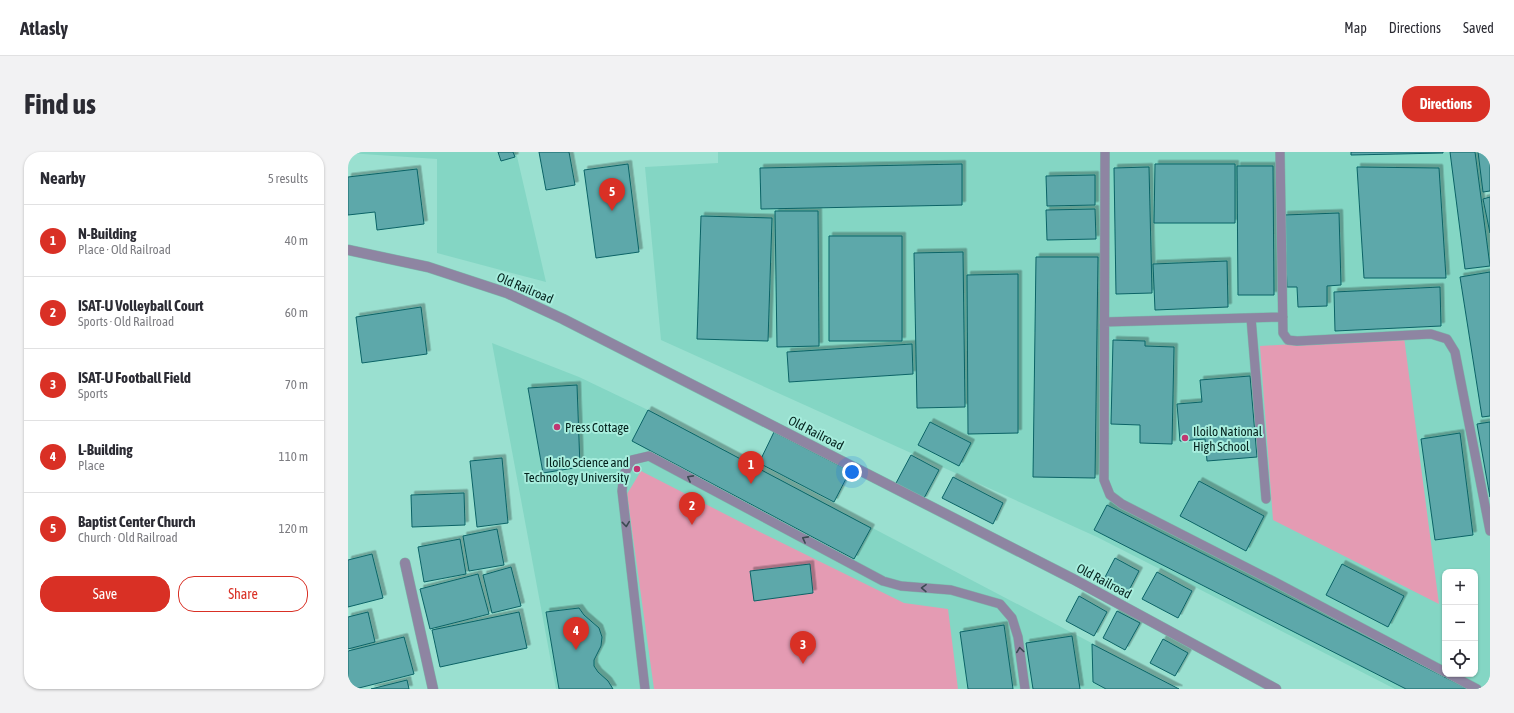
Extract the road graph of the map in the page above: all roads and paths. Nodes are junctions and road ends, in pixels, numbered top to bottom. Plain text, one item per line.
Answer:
1 (1105, 152) edge
2 (1280, 152) edge
3 (348, 250) edge
4 (1283, 317) junction
5 (1251, 318) junction
6 (1104, 322) junction
7 (1266, 499) dead end
8 (1490, 531) edge
9 (405, 563) dead end
10 (1442, 670) edge
11 (1455, 677) edge
12 (433, 689) edge
13 (645, 689) edge
14 (1026, 689) edge
15 (1276, 689) edge
16 (1477, 689) edge

1 - 6 lane
2 - 4 lane
3 - 15 street, Old Railroad
4 - 5 lane
4 - 8 lane
5 - 6 lane
5 - 7 lane
6 - 10 lane
9 - 12 street
11 - 16 lane
14 -> 13 lane

